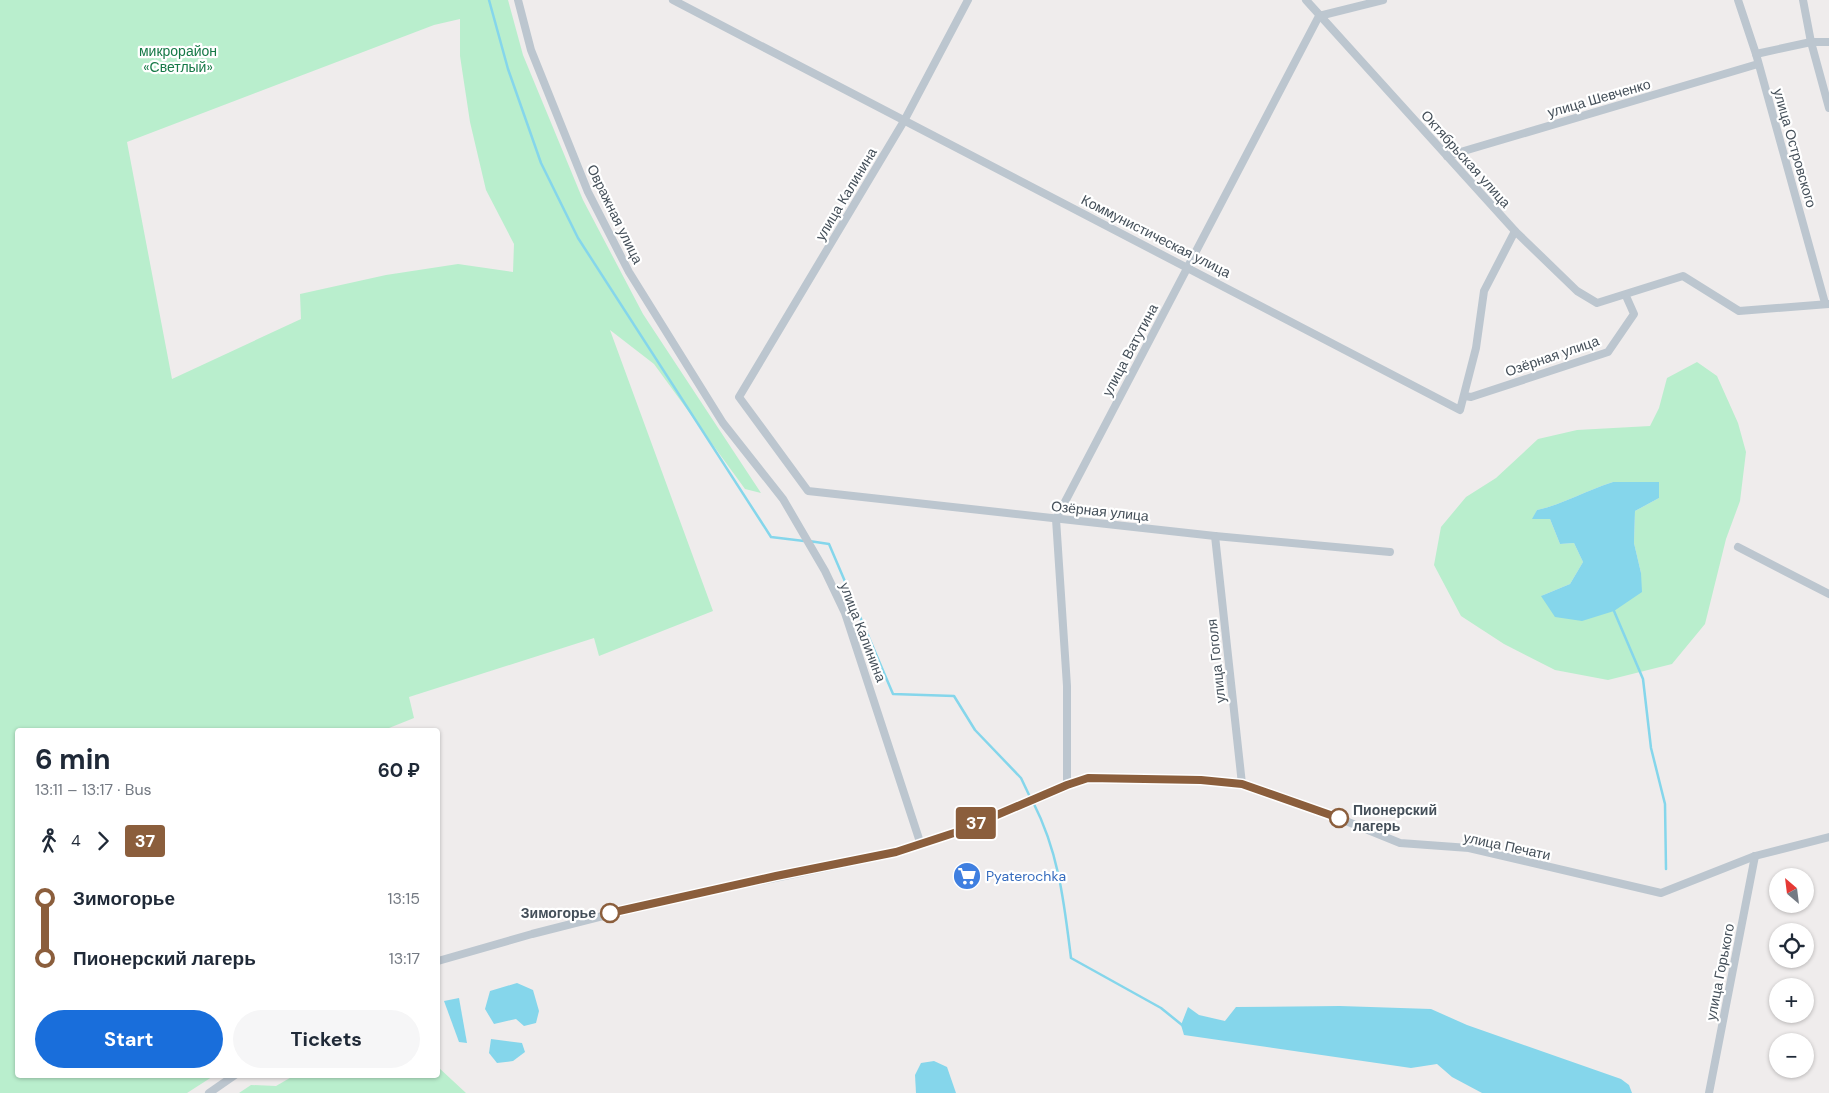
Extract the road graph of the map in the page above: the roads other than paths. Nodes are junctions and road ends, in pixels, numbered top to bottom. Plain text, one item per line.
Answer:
1 (518, 0) edge
2 (673, 0) edge
3 (968, 0) edge
4 (1306, 0) edge
5 (1383, 0) edge
6 (1738, 0) edge
7 (1803, 0) edge
8 (1319, 16) junction
9 (1811, 42) junction
10 (1829, 42) edge
11 (1756, 54) junction
12 (1758, 64) junction
13 (1829, 108) edge
14 (904, 121) junction
15 (1447, 156) junction
16 (1515, 231) junction
17 (1188, 266) junction
18 (1626, 296) junction
19 (1827, 304) edge
20 (1464, 396) junction
21 (724, 423) joint
22 (808, 491) joint
23 (1056, 519) junction
24 (1215, 536) junction
25 (1738, 547) dead end
26 (1390, 552) dead end
27 (1829, 594) edge
28 (1242, 784) junction
29 (1067, 785) junction
30 (1829, 837) edge
31 (921, 845) junction
32 (1755, 856) junction
33 (440, 960) edge
34 (231, 1078) edge
35 (209, 1093) edge
36 (1709, 1093) edge

1 - 21 street, Овражная улица
2 - 14 street, Коммунистическая улица
3 - 14 street, улица Калинина
4 - 8 street, Октябрьская улица
5 - 8 street
6 - 11 street, улица Островского
7 - 9 street
8 - 15 street, Октябрьская улица
8 - 17 street, улица Ватутина
9 - 10 street
9 - 11 street
9 - 13 street
11 - 12 street, улица Островского
12 - 15 street, улица Шевченко
12 - 19 street, улица Островского
14 - 17 street, Коммунистическая улица
14 - 22 street, улица Калинина
15 - 16 street, Октябрьская улица
16 - 18 street, Октябрьская улица
16 - 20 street
17 - 20 street, Коммунистическая улица
17 - 23 street, улица Ватутина
18 - 19 street
18 - 20 street, Озёрная улица
21 - 31 street, улица Калинина
22 - 23 street, Озёрная улица
23 - 24 street, Озёрная улица
23 - 29 street
24 - 26 street, Озёрная улица
24 - 28 street, улица Гоголя
25 - 27 street
28 - 29 street, улица Печати
28 - 32 street, улица Печати
29 - 31 street, улица Печати
30 - 32 street, улица Печати
31 - 33 street, улица Печати
32 - 36 street, улица Горького
34 - 35 street

